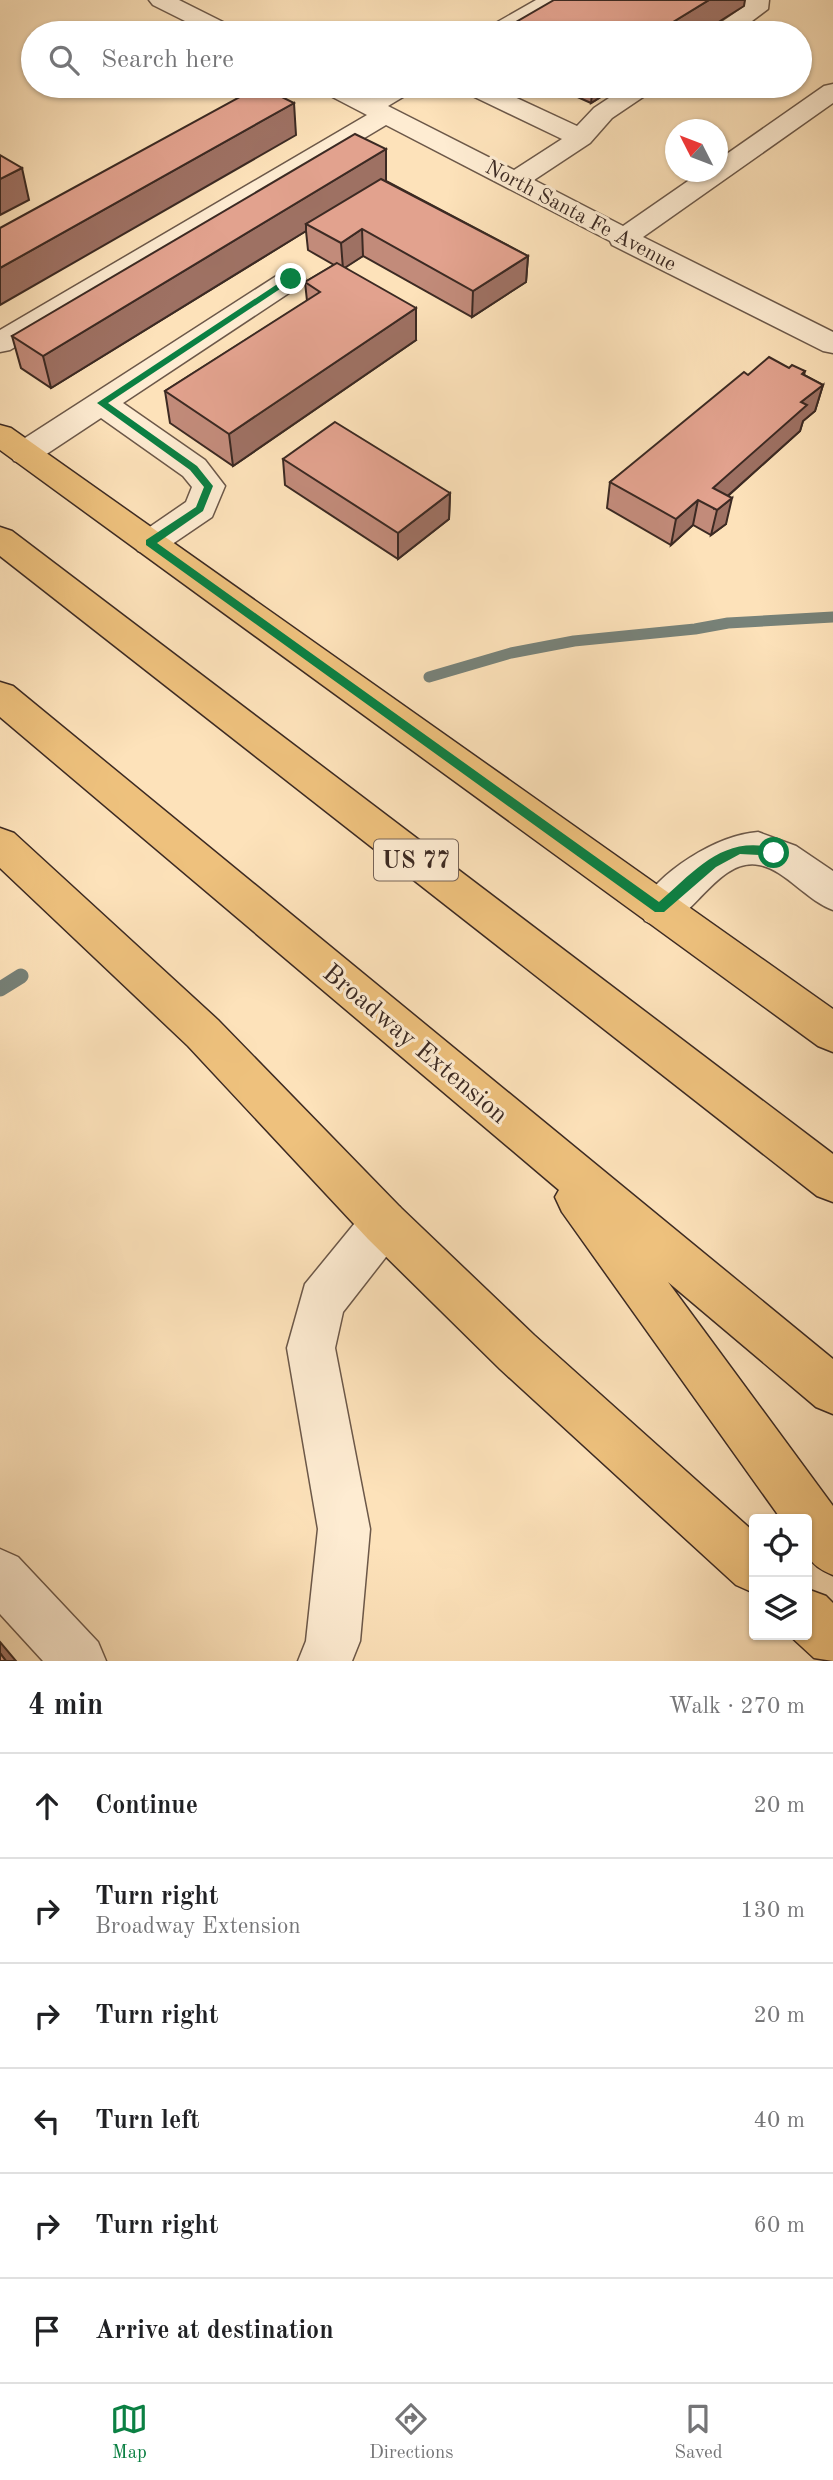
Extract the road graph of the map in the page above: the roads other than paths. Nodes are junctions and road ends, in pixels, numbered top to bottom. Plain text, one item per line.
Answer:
1 (162, 0) edge
2 (553, 0) edge
3 (757, 0) edge
4 (203, 21) edge
5 (516, 21) edge
6 (738, 21) edge
7 (833, 91) edge
8 (354, 98) edge
9 (391, 98) edge
10 (496, 98) edge
11 (625, 98) edge
12 (378, 110) junction
13 (581, 138) junction
14 (516, 180) junction
15 (622, 239) junction
16 (291, 279) dead end
17 (0, 343) edge
18 (833, 344) edge
19 (102, 403) junction
20 (13, 444) edge
21 (0, 539) edge
22 (150, 543) junction
23 (0, 696) edge
24 (0, 844) edge
25 (833, 893) edge
26 (659, 909) junction
27 (833, 1033) edge
28 (546, 1152) junction
29 (833, 1181) edge
30 (384, 1223) junction
31 (833, 1390) edge
32 (833, 1549) edge
33 (749, 1562) edge
34 (0, 1575) edge
35 (812, 1620) edge
36 (833, 1639) edge
37 (79, 1661) edge
38 (325, 1661) edge

1 - 4 street
2 - 5 street
3 - 6 street
7 - 15 street
8 - 12 street, North Santa Fe Avenue
9 - 12 street
10 - 13 street
11 - 13 street
12 - 14 street, North Santa Fe Avenue
12 - 17 street
13 - 14 street
14 - 15 street, North Santa Fe Avenue
15 - 18 street, North Santa Fe Avenue
16 - 19 street
19 - 20 street
19 - 22 street
20 - 22 main road
21 - 29 main road, US 77
22 - 26 main road
23 - 28 main road, Broadway Extension
24 - 30 main road
25 - 26 street
26 - 27 main road
28 - 31 main road, Broadway Extension
28 - 32 main road
30 - 33 main road
30 - 38 street
34 - 37 street
35 - 36 main road

